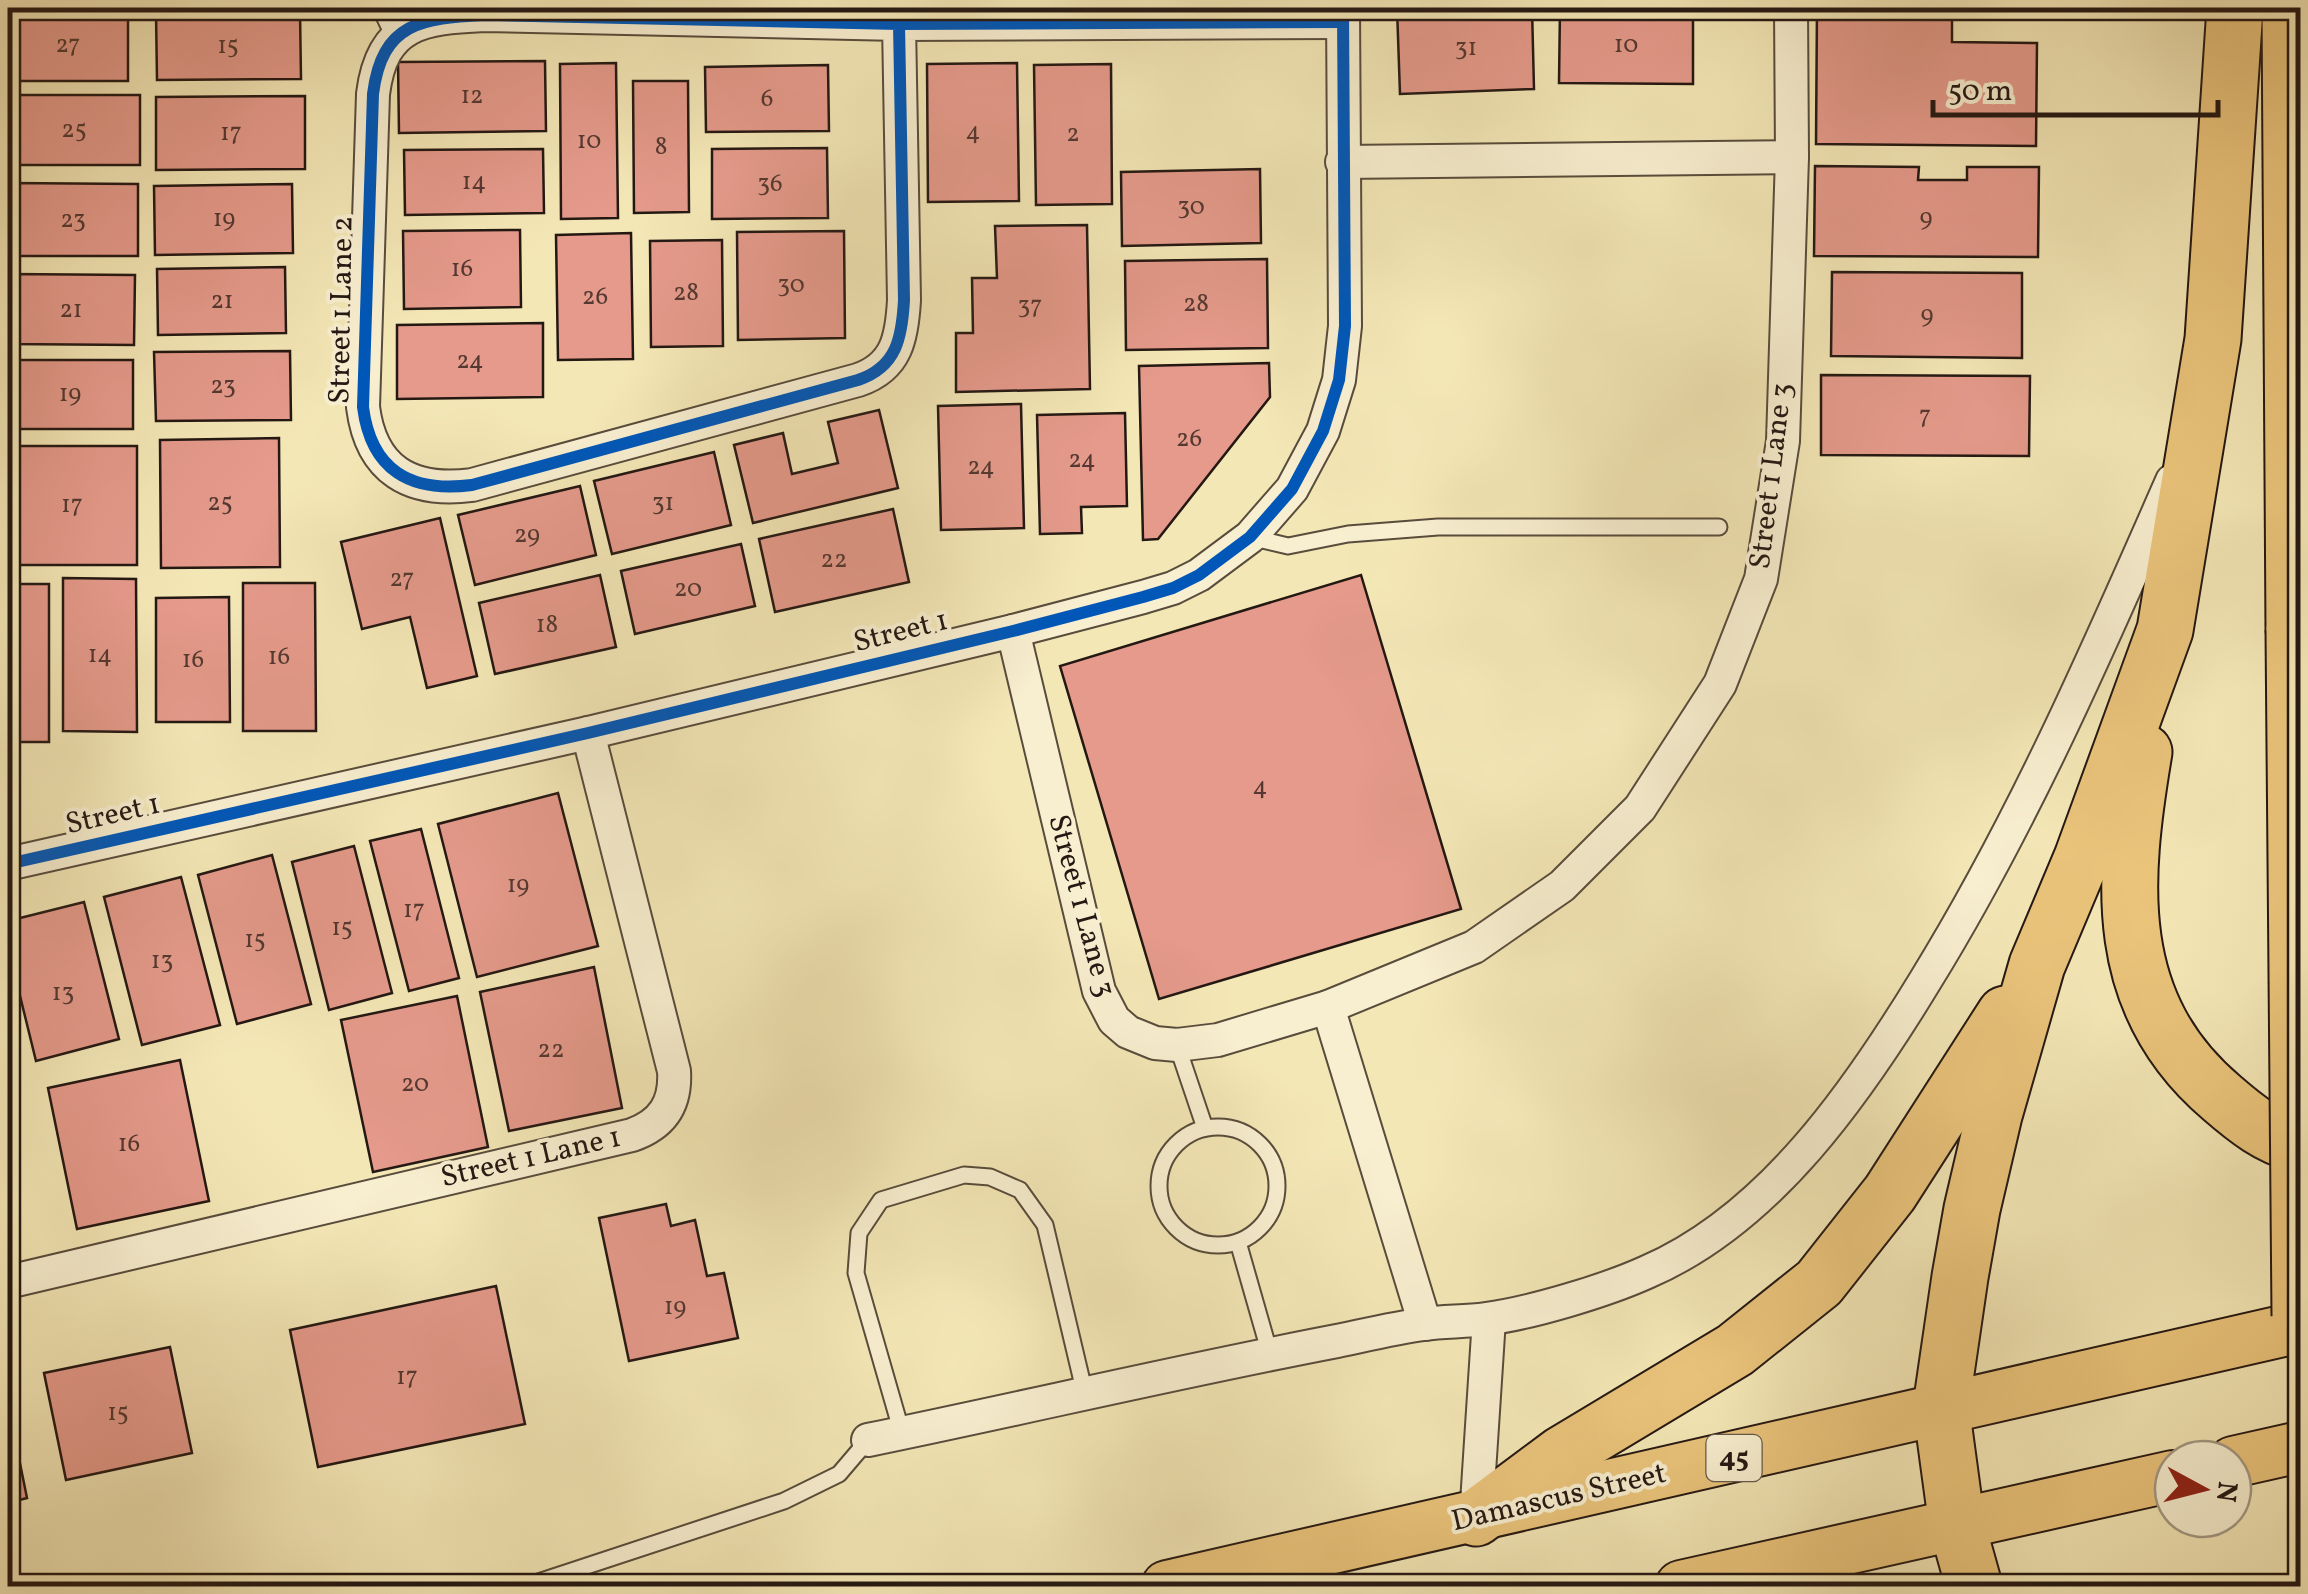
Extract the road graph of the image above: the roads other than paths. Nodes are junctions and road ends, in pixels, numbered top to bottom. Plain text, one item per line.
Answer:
1 (376, 8) edge
2 (1792, 8) edge
3 (2236, 8) edge
4 (2290, 8) edge
5 (1342, 15) edge
6 (898, 24) junction
7 (394, 37) junction
8 (1792, 157) junction
9 (1342, 162) junction
10 (2200, 419) junction
11 (1719, 528) dead end
12 (1250, 537) junction
13 (2165, 630) junction
14 (1013, 631) junction
15 (588, 733) junction
16 (8, 864) edge
17 (2037, 965) junction
18 (1328, 1007) junction
19 (1177, 1045) junction
20 (1206, 1128) junction
21 (2300, 1144) edge
22 (1238, 1242) junction
23 (8, 1282) edge
24 (2300, 1316) edge
25 (1489, 1319) junction
26 (1425, 1324) junction
27 (2300, 1327) edge
28 (1270, 1354) junction
29 (1084, 1394) junction
30 (1942, 1408) junction
31 (902, 1433) junction
32 (868, 1440) joint
33 (2300, 1447) edge
34 (2253, 1458) edge
35 (2153, 1481) edge
36 (1476, 1518) junction
37 (1957, 1525) junction
38 (526, 1586) edge
39 (1168, 1586) edge
40 (1681, 1586) edge
41 (1974, 1586) edge

1 - 7 lane
2 - 8 street, Street 1 Lane 3
3 - 10 highway
4 - 24 highway, bridge
5 - 6 street
5 - 9 street, Street 1
6 - 7 street
6 - 7 street, Street 1 Lane 2
8 - 9 street
8 - 18 street, Street 1 Lane 3
9 - 12 street, Street 1
10 - 13 highway
10 - 25 street
11 - 12 lane
12 - 14 street, Street 1
13 - 17 highway
13 - 21 highway
14 - 15 street, Street 1
14 - 19 street, Street 1 Lane 3
15 - 16 street, Street 1
15 - 23 street, Street 1 Lane 1
17 - 30 highway
17 - 36 highway
18 - 19 street, Street 1 Lane 3
18 - 26 street
19 - 20 lane
20 - 22 lane
20 - 22 lane
22 - 28 lane
25 - 26 street
25 - 36 street
26 - 28 street
27 - 30 main road, Damascus Street / 45
28 - 29 street
29 - 31 street
29 - 31 lane
30 - 36 main road, Damascus Street / 45
30 - 37 highway
31 - 32 street
32 - 38 lane
33 - 34 main road
35 - 37 main road
36 - 39 main road, Damascus Street / 45
37 - 40 main road
37 - 41 highway

